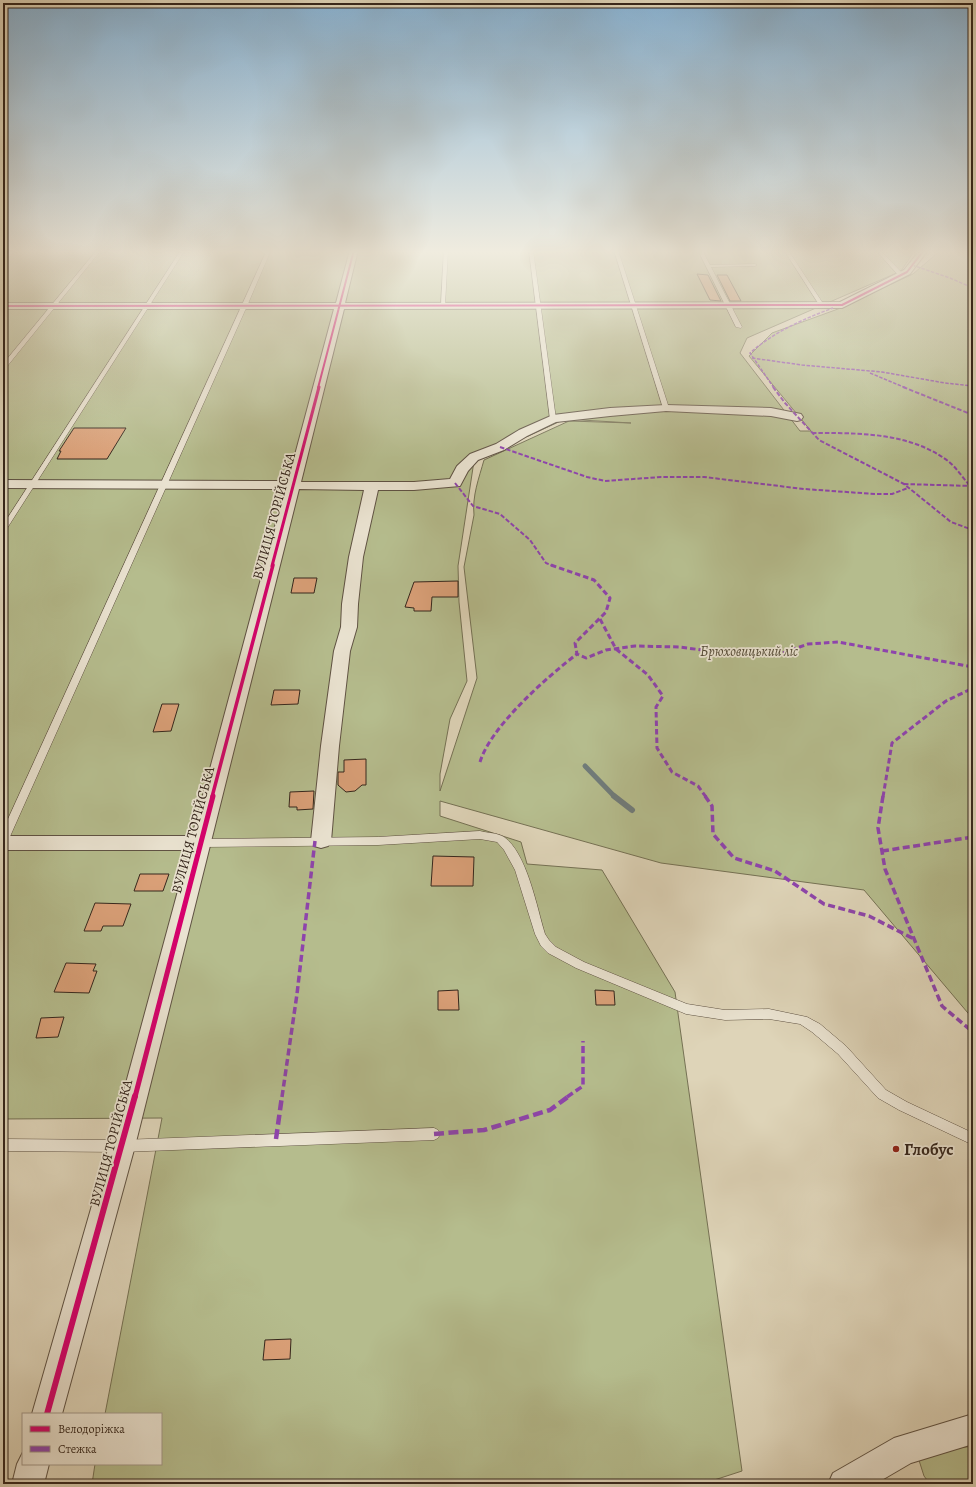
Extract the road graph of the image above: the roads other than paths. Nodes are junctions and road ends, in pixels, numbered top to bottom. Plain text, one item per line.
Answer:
1 (42, 319) edge
2 (139, 319) edge
3 (239, 319) edge
4 (337, 319) edge
5 (540, 319) edge
6 (638, 319) edge
7 (735, 319) edge
8 (739, 327) dead end
9 (3, 368) edge
10 (666, 408) junction
11 (797, 417) dead end
12 (553, 419) junction
13 (3, 484) edge
14 (34, 484) junction
15 (164, 484) junction
16 (372, 484) junction
17 (294, 485) junction
18 (3, 530) edge
19 (321, 841) junction
20 (3, 842) edge
21 (201, 842) junction
22 (434, 1134) dead end
23 (973, 1139) edge
24 (3, 1145) edge
25 (122, 1146) junction
26 (47, 1413) edge
27 (973, 1429) edge
28 (33, 1465) edge
29 (28, 1484) edge
30 (844, 1484) edge

1 - 9 lane
2 - 14 lane
3 - 15 lane
4 - 17 street, ВУЛИЦЯ ТОРІЙСЬКА
5 - 12 lane
6 - 10 lane
7 - 8 lane
10 - 11 street
10 - 12 street
12 - 16 street
13 - 14 street
14 - 15 street
14 - 18 lane
15 - 17 street
15 - 20 lane
16 - 17 street
16 - 19 street
17 - 21 street, ВУЛИЦЯ ТОРІЙСЬКА
19 - 21 lane
19 - 23 lane
20 - 21 street
21 - 25 street, ВУЛИЦЯ ТОРІЙСЬКА
22 - 25 lane
24 - 25 lane
25 - 26 street, ВУЛИЦЯ ТОРІЙСЬКА
27 - 30 street
28 - 29 street

